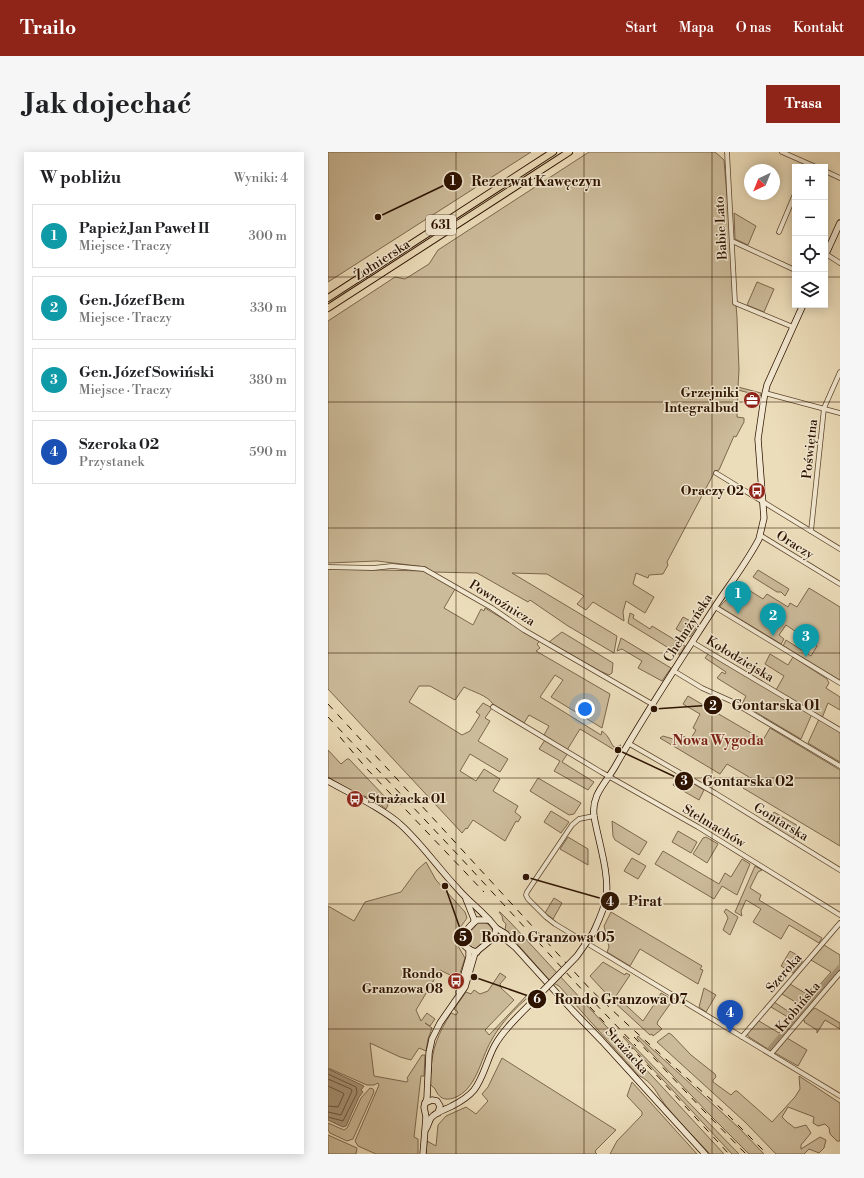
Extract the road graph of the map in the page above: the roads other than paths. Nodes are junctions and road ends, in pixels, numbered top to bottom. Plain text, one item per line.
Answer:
1 (553, 152) edge
2 (569, 152) edge
3 (727, 152) edge
4 (782, 152) edge
5 (806, 164) edge
6 (828, 172) edge
7 (840, 178) edge
8 (792, 200) edge
9 (840, 223) edge
10 (779, 232) dead end
11 (732, 241) junction
12 (828, 249) edge
13 (828, 257) edge
14 (840, 263) edge
15 (792, 269) edge
16 (328, 298) edge
17 (328, 308) edge
18 (802, 308) edge
19 (793, 328) junction
20 (840, 372) edge
21 (765, 393) junction
22 (824, 408) junction
23 (840, 413) edge
24 (716, 473) dead end
25 (763, 503) junction
26 (811, 531) junction
27 (760, 535) junction
28 (840, 549) edge
29 (328, 568) edge
30 (840, 584) edge
31 (715, 607) junction
32 (692, 642) junction
33 (674, 670) junction
34 (840, 683) edge
35 (652, 704) junction
36 (493, 707) dead end
37 (840, 730) edge
38 (628, 743) junction
39 (840, 766) edge
40 (610, 776) junction
41 (328, 781) edge
42 (594, 816) junction
43 (840, 870) edge
44 (465, 897) junction
45 (840, 915) edge
46 (489, 920) junction
47 (474, 922) junction
48 (840, 923) edge
49 (496, 928) junction
50 (492, 939) junction
51 (515, 947) junction
52 (469, 949) junction
53 (476, 952) junction
54 (840, 973) edge
55 (457, 996) junction
56 (742, 1037) junction
57 (771, 1054) junction
58 (428, 1082) junction
59 (840, 1096) edge
60 (437, 1101) junction
61 (425, 1103) junction
62 (457, 1103) junction
63 (424, 1111) junction
64 (437, 1114) junction
65 (425, 1130) junction
66 (423, 1154) edge
67 (705, 1154) edge

1 - 16 main road, Żołnierska / 631
2 - 17 main road, Żołnierska / 631
3 - 11 street, Babie Lato
4 - 5 street
6 - 7 street
8 - 10 street
9 - 12 street
11 - 15 street
11 - 19 street, Babie Lato
13 - 14 street
18 - 19 street, Chełmżyńska
19 - 21 street, Chełmżyńska
20 - 22 street, Poświętna
21 - 22 street
21 - 25 street, Chełmżyńska
22 - 23 street
22 - 26 street, Poświętna
24 - 25 street
25 - 26 street
25 - 27 street, Chełmżyńska
26 - 28 street
27 - 30 street, Oraczy
27 - 31 street, Chełmżyńska
29 - 35 street, Powroźnicza
31 - 32 street, Chełmżyńska
31 - 34 street
32 - 33 street, Chełmżyńska
32 - 37 street, Kołodziejska
33 - 35 street, Chełmżyńska
33 - 39 street
35 - 38 street, Chełmżyńska
36 - 40 street, Stelmachów
38 - 40 street, Chełmżyńska
38 - 43 street, Gontarska
40 - 42 street, Chełmżyńska
40 - 45 street, Stelmachów
41 - 44 street
42 - 56 street
42 - 62 street, Chełmżyńska, bridge
44 - 46 street
44 - 47 street
46 - 47 street
46 - 49 street
47 - 52 street
48 - 56 street, Szeroka
49 - 50 street
49 - 51 street, Strażacka
50 - 51 street, Strażacka
50 - 53 street
51 - 67 street, Strażacka
52 - 53 street
52 - 55 street
53 - 55 street
54 - 57 street, Krobińska
55 - 58 street
56 - 57 street
57 - 59 street
58 - 60 street
58 - 61 street
60 - 61 street
60 - 62 street
60 - 64 street
61 - 63 street
62 - 64 street, Chełmżyńska
63 - 64 street
63 - 65 street
64 - 65 street, Chełmżyńska
65 - 66 street

